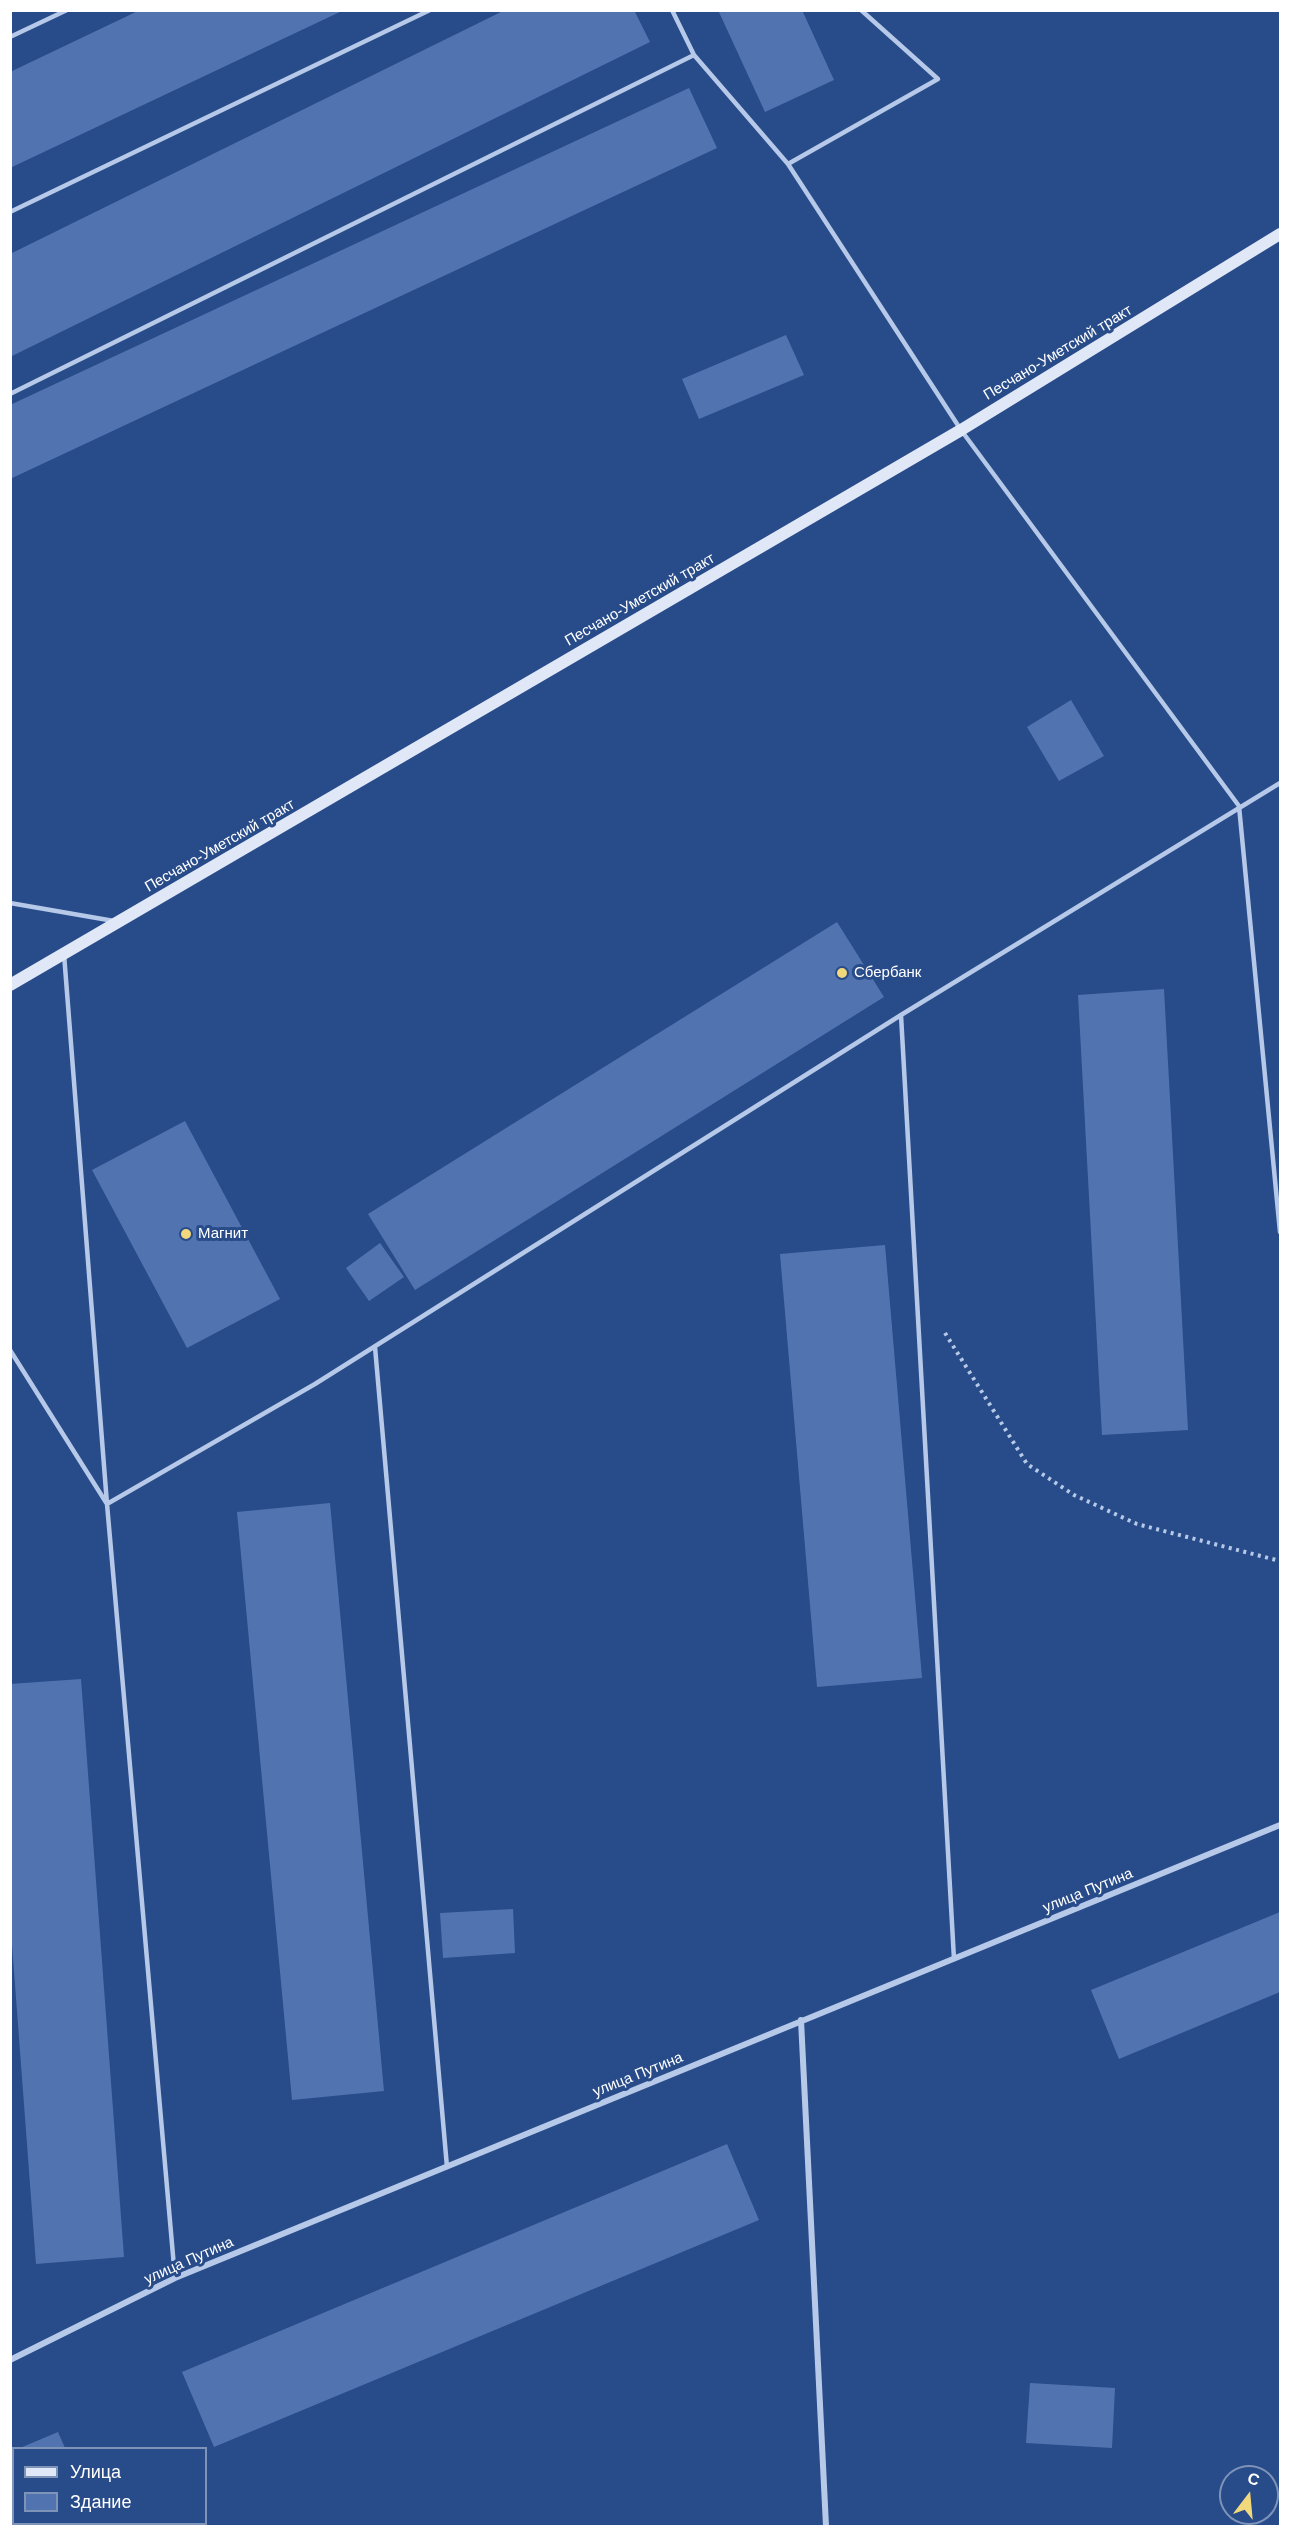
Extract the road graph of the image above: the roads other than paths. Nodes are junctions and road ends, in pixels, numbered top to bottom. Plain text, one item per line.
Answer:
1 (67, 10) edge
2 (430, 10) edge
3 (672, 10) edge
4 (862, 11) edge
5 (10, 38) edge
6 (694, 55) junction
7 (788, 164) junction
8 (10, 213) edge
9 (1281, 234) edge
10 (10, 394) edge
11 (961, 430) junction
12 (1281, 783) edge
13 (1239, 806) junction
14 (10, 903) edge
15 (120, 922) junction
16 (64, 954) junction
17 (10, 985) edge
18 (901, 1015) junction
19 (1281, 1232) edge
20 (375, 1347) junction
21 (10, 1350) edge
22 (107, 1504) junction
23 (1281, 1825) edge
24 (954, 1959) junction
25 (801, 2020) junction
26 (447, 2167) junction
27 (175, 2278) junction
28 (10, 2360) edge
29 (826, 2526) edge

1 - 5 lane
2 - 8 lane
3 - 6 lane
4 - 7 lane
6 - 7 lane
6 - 10 lane
7 - 11 lane
9 - 11 main road, Песчано-Уметский тракт
11 - 13 lane
11 - 15 main road, Песчано-Уметский тракт
12 - 13 lane
13 - 18 lane
13 - 19 lane
14 - 15 lane
15 - 16 main road, Песчано-Уметский тракт
16 - 17 main road, Песчано-Уметский тракт
16 - 22 lane
18 - 20 lane
18 - 24 lane
20 - 22 lane
20 - 26 lane
21 - 22 lane
22 - 27 lane
23 - 24 street, улица Путина
24 - 25 street, улица Путина
25 - 26 street, улица Путина
25 - 29 street
26 - 27 street, улица Путина
27 - 28 street, улица Путина

